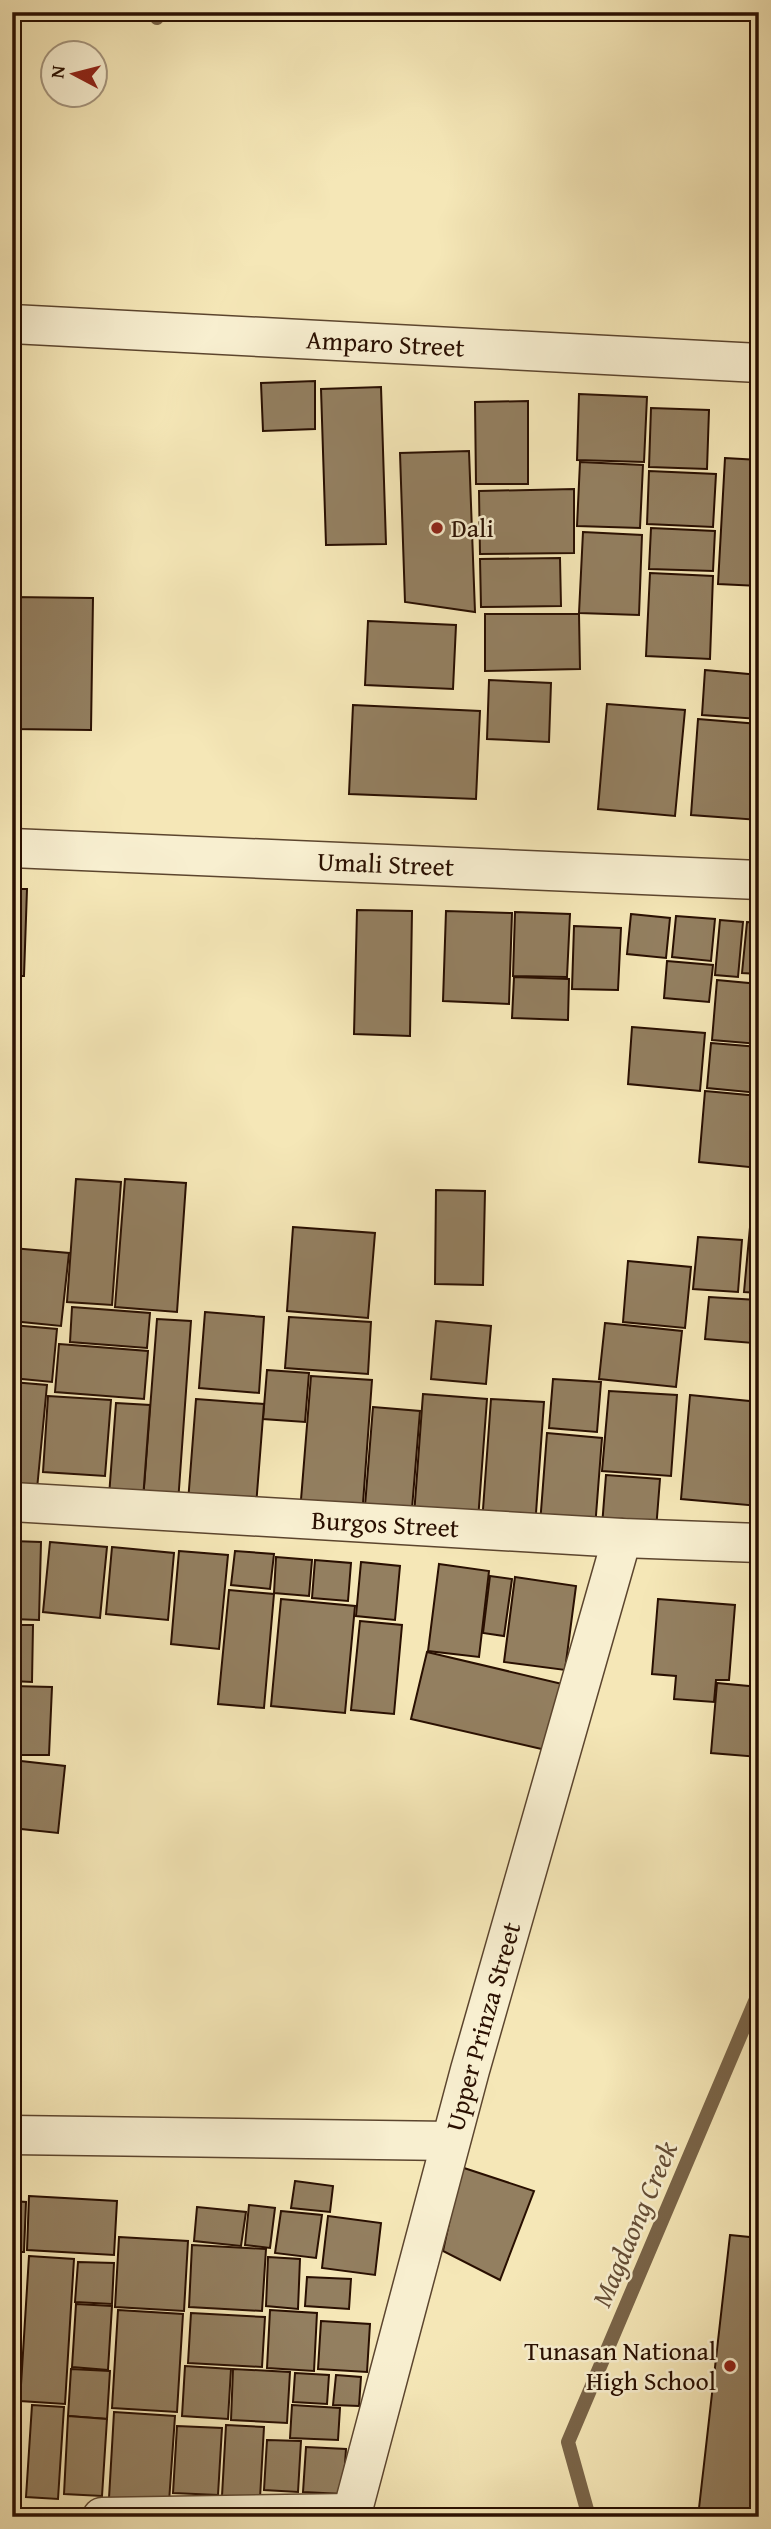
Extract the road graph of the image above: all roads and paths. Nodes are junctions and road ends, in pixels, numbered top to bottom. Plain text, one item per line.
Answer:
1 (12, 324) edge
2 (759, 363) edge
3 (12, 848) edge
4 (759, 880) edge
5 (12, 1502) edge
6 (622, 1538) junction
7 (759, 1543) edge
8 (12, 2135) edge
9 (450, 2141) junction
10 (351, 2515) edge
11 (102, 2517) edge

1 - 2 street, Amparo Street
3 - 4 street, Umali Street
5 - 6 street, Burgos Street
6 - 7 street, Burgos Street
6 - 9 street, Upper Prinza Street
8 - 9 street
9 - 10 street, Upper Prinza Street
10 - 11 street

